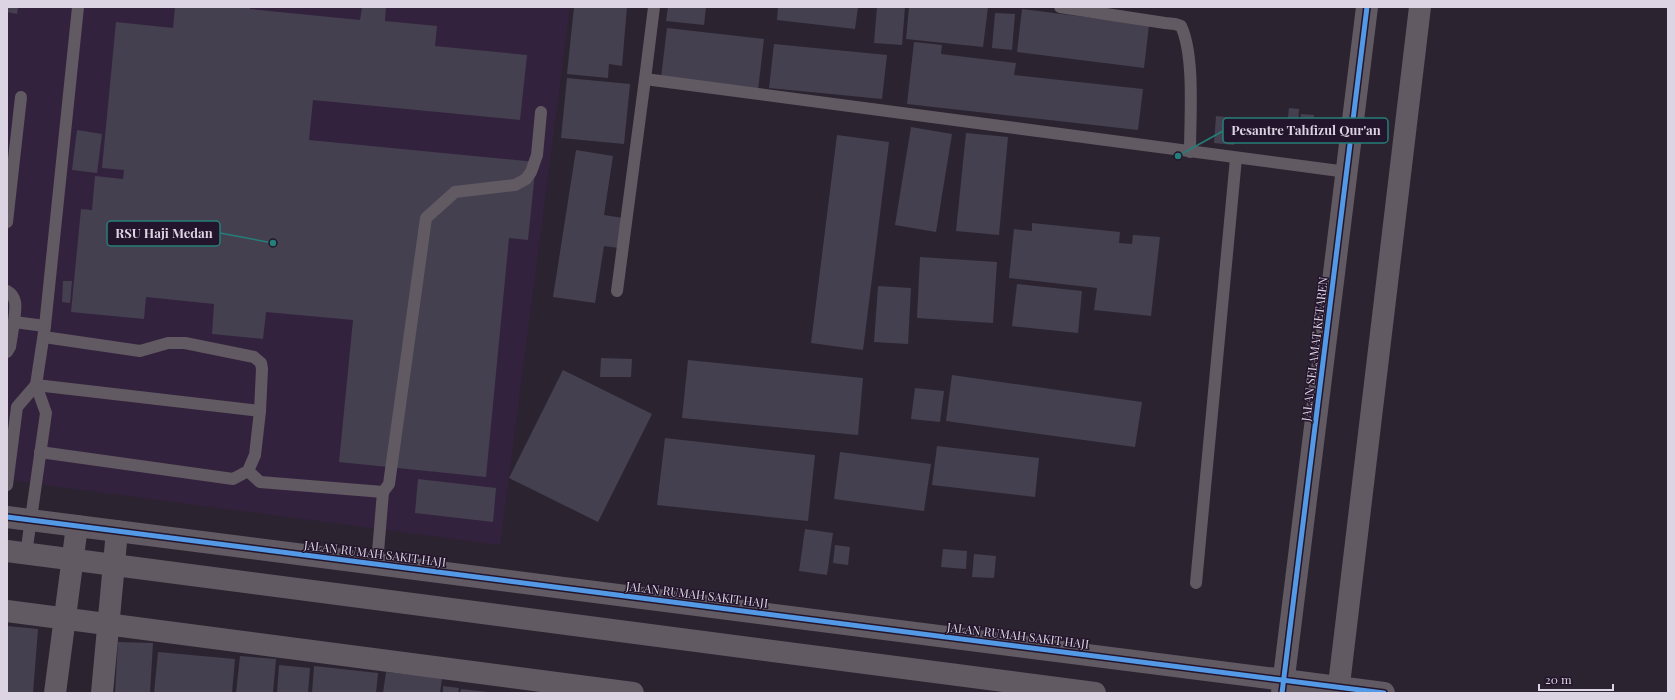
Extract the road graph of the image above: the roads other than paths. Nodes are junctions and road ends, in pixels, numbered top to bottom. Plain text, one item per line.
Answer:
1 (78, 7) edge
2 (654, 7) edge
3 (1060, 7) edge
4 (1367, 7) edge
5 (1420, 7) edge
6 (645, 79) junction
7 (21, 97) dead end
8 (541, 112) dead end
9 (1190, 152) junction
10 (1236, 158) junction
11 (1347, 172) junction
12 (7, 222) edge
13 (7, 291) edge
14 (617, 291) dead end
15 (14, 322) junction
16 (44, 332) junction
17 (7, 352) edge
18 (36, 385) junction
19 (260, 411) junction
20 (40, 452) junction
21 (248, 471) junction
22 (7, 485) edge
23 (383, 492) junction
24 (7, 517) edge
25 (31, 520) junction
26 (76, 526) junction
27 (117, 531) junction
28 (17, 553) edge
29 (72, 560) junction
30 (377, 564) junction
31 (114, 565) junction
32 (1196, 583) dead end
33 (7, 611) edge
34 (64, 619) junction
35 (109, 625) junction
36 (1283, 687) edge
37 (1338, 690) edge
38 (55, 693) edge
39 (102, 693) edge
40 (633, 693) edge
41 (1095, 693) edge
42 (1384, 693) edge

1 - 16 lane
2 - 6 lane
3 - 9 lane
4 - 11 street, JALAN SELAMAT KETAREN
5 - 37 street
6 - 9 lane
6 - 14 lane
7 - 12 lane
8 - 23 lane
9 - 10 lane
10 - 11 lane
10 - 32 lane
11 - 36 street, JALAN SELAMAT KETAREN
13 - 15 lane
15 - 16 lane
15 - 17 lane
16 - 18 lane
16 - 19 lane
18 - 19 lane
18 - 20 lane
18 - 22 lane
19 - 21 lane
20 - 21 lane
20 - 25 lane
21 - 23 lane
23 - 30 lane
24 - 25 street, JALAN RUMAH SAKIT HAJI
25 - 26 street, JALAN RUMAH SAKIT HAJI
25 - 28 lane
26 - 27 street, JALAN RUMAH SAKIT HAJI
26 - 29 street
27 - 30 street, JALAN RUMAH SAKIT HAJI
27 - 31 street
28 - 29 street
29 - 31 street
29 - 34 street
30 - 36 street, JALAN RUMAH SAKIT HAJI
31 - 35 street
31 - 41 street
33 - 34 street
34 - 35 street
34 - 38 street
35 - 39 street
35 - 40 street
36 - 37 street, JALAN RUMAH SAKIT HAJI
37 - 42 street, JALAN RUMAH SAKIT HAJI

